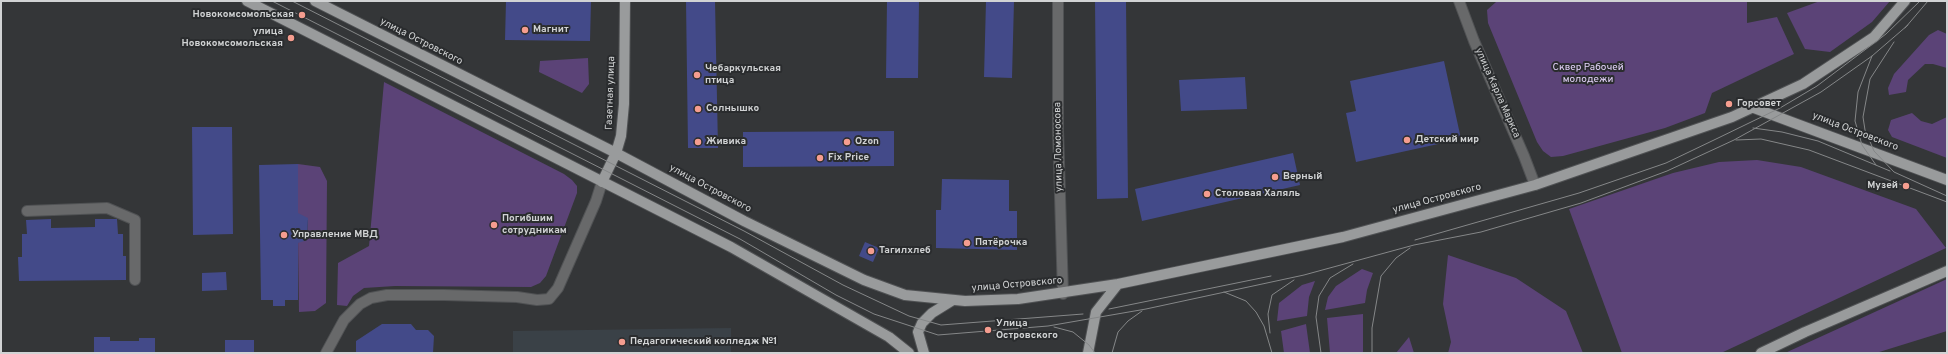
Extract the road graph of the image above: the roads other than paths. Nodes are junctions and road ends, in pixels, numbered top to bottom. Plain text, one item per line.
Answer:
1 (247, 1) edge
2 (315, 1) edge
3 (625, 1) edge
4 (1058, 1) edge
5 (1459, 1) edge
6 (1905, 1) edge
7 (1754, 108) junction
8 (616, 153) junction
9 (1947, 180) edge
10 (602, 182) junction
11 (1535, 185) junction
12 (27, 211) dead end
13 (1947, 271) edge
14 (135, 280) dead end
15 (1118, 284) junction
16 (1063, 294) junction
17 (953, 300) junction
18 (326, 353) edge
19 (909, 353) edge
20 (924, 353) edge
21 (1088, 353) edge
22 (1761, 353) edge

1 - 10 main road
2 - 8 main road, улица Островского
3 - 8 main road, Газетная улица
4 - 16 street, улица Ломоносова
5 - 11 street, улица Карла Маркса
6 - 7 main road, улица Островского
7 - 9 main road, улица Островского
7 - 11 main road, улица Островского
8 - 10 main road, Газетная улица
8 - 17 main road, улица Островского
10 - 18 street
10 - 19 main road
11 - 15 main road, улица Островского
12 - 14 street
13 - 22 main road
15 - 16 main road, улица Островского
15 - 21 main road
16 - 17 main road, улица Островского
17 - 20 main road

